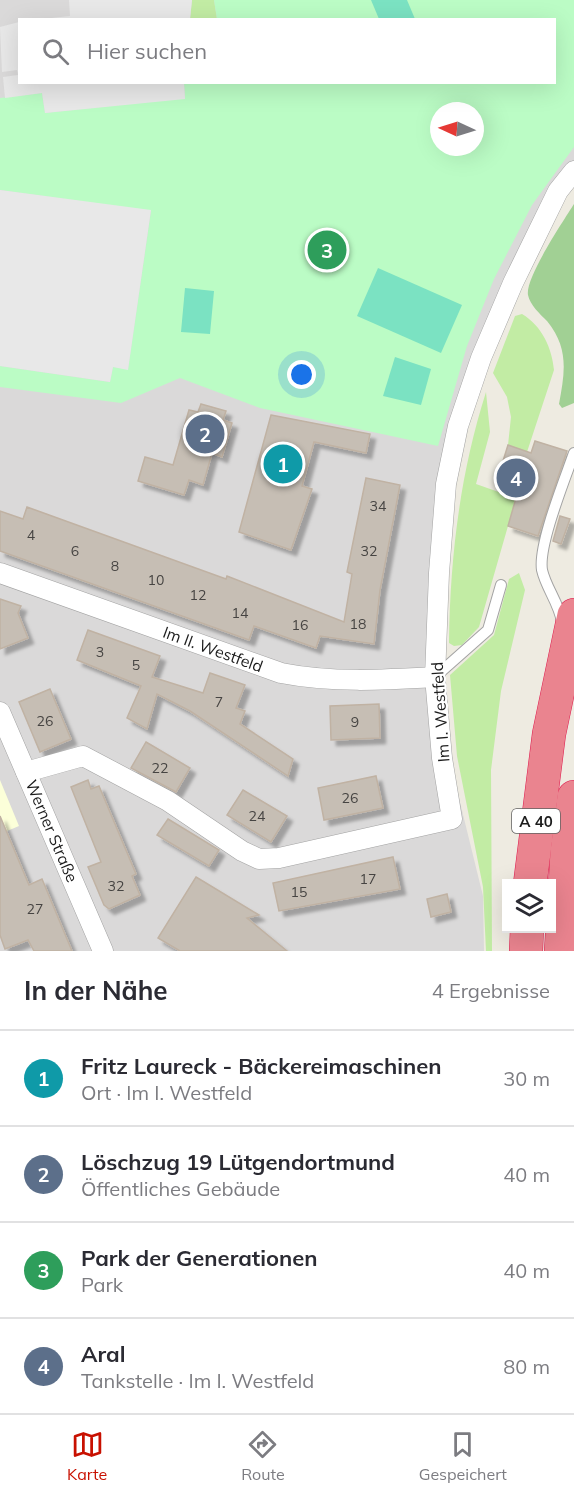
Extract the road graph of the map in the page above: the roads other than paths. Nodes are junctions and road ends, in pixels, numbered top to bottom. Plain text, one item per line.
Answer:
1 (574, 171) edge
2 (574, 453) edge
3 (0, 573) edge
4 (501, 585) dead end
5 (574, 615) edge
6 (560, 676) junction
7 (435, 677) junction
8 (0, 712) edge
9 (26, 772) junction
10 (574, 797) edge
11 (531, 879) edge
12 (527, 933) edge
13 (103, 951) edge
14 (526, 951) edge
15 (561, 951) edge

1 - 7 street, Im I. Westfeld
2 - 6 lane
3 - 7 street, Im II. Westfeld
4 - 7 lane
5 - 6 highway, A 40
6 - 11 highway, A 40
7 - 9 street, Im I. Westfeld
8 - 9 street, Werner Straße
9 - 13 street, Werner Straße
10 - 15 highway, A 40
12 - 14 highway

